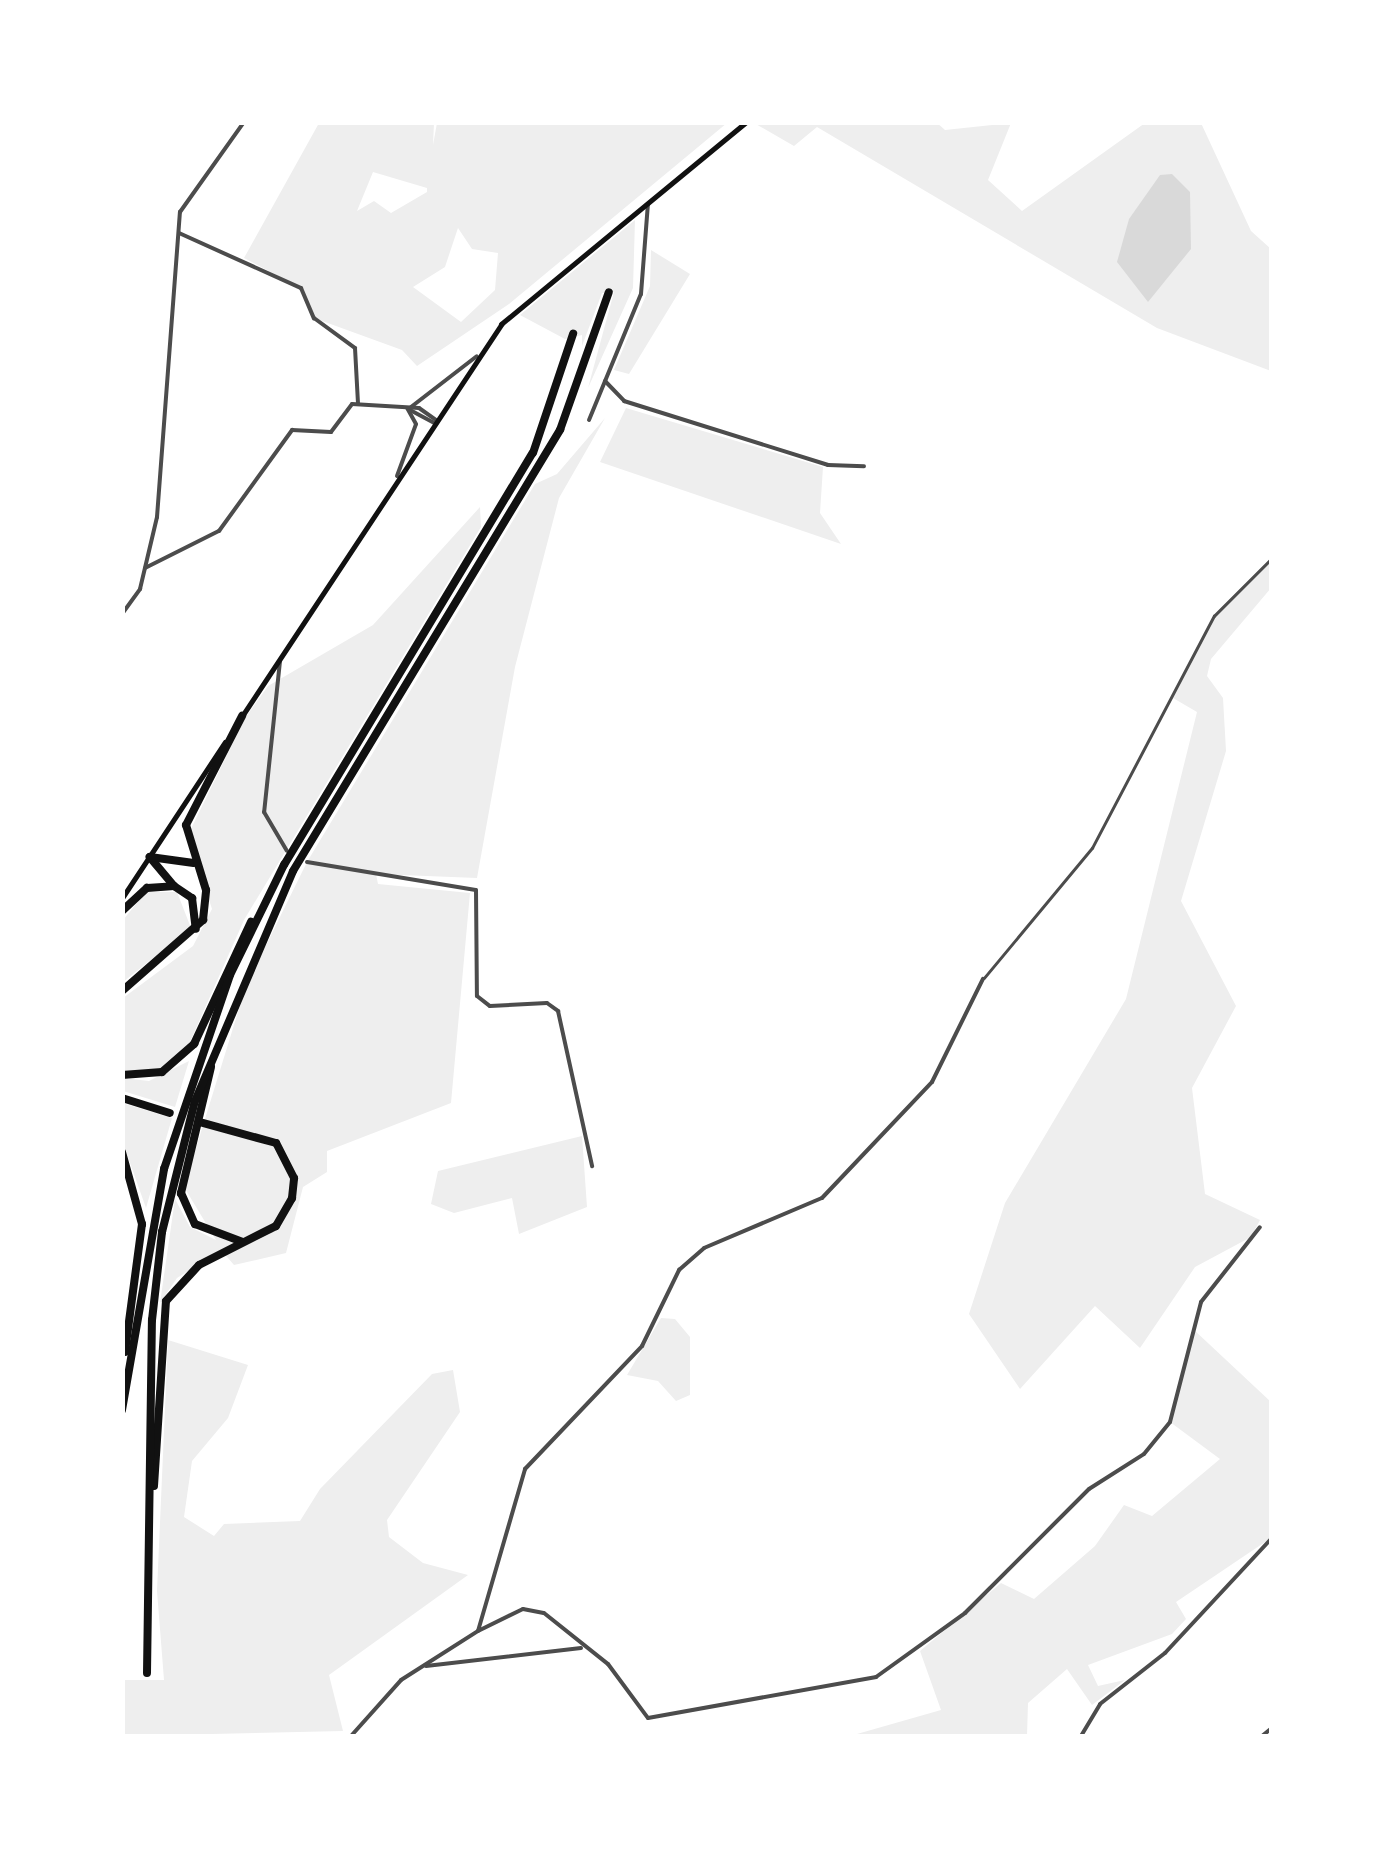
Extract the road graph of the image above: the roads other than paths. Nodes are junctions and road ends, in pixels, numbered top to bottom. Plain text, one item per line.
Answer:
1 (244, 122) edge
2 (746, 122) edge
3 (649, 200) junction
4 (179, 232) junction
5 (609, 292) dead end
6 (573, 334) dead end
7 (477, 356) junction
8 (605, 381) junction
9 (358, 404) junction
10 (407, 408) junction
11 (590, 420) dead end
12 (435, 421) junction
13 (864, 466) dead end
14 (393, 485) junction
15 (478, 555) junction
16 (1272, 558) edge
17 (146, 568) junction
18 (122, 614) edge
19 (280, 656) junction
20 (384, 709) junction
21 (242, 716) junction
22 (287, 851) dead end
23 (150, 856) junction
24 (307, 862) dead end
25 (194, 863) junction
26 (174, 886) junction
27 (123, 895) edge
28 (262, 906) junction
29 (122, 911) edge
30 (196, 934) junction
31 (983, 979) joint
32 (122, 991) edge
33 (215, 1044) junction
34 (122, 1074) edge
35 (122, 1098) edge
36 (170, 1113) dead end
37 (203, 1122) dead end
38 (122, 1152) edge
39 (592, 1166) dead end
40 (1260, 1227) dead end
41 (247, 1242) junction
42 (124, 1387) edge
43 (122, 1410) edge
44 (150, 1510) junction
45 (1272, 1538) edge
46 (478, 1631) junction
47 (581, 1648) junction
48 (421, 1666) junction
49 (147, 1673) dead end
50 (1272, 1728) edge
51 (351, 1736) edge
52 (1081, 1736) edge
53 (1262, 1736) edge

1 - 4 street
2 - 3 main road
3 - 7 main road
3 - 8 street
4 - 9 street
4 - 17 street
5 - 15 highway
6 - 15 highway
7 - 10 street
7 - 12 main road
8 - 11 street
8 - 13 street
9 - 10 street
9 - 17 street
10 - 12 street
10 - 12 street
10 - 14 street
12 - 14 main road
14 - 19 main road
15 - 20 highway
16 - 31 lane
17 - 18 street
19 - 21 main road
19 - 22 street
20 - 28 highway
20 - 33 highway
21 - 23 main road
21 - 25 highway
23 - 25 highway
23 - 26 highway
23 - 27 main road
24 - 39 street
25 - 30 highway
26 - 29 highway
26 - 30 highway
28 - 34 highway
28 - 42 highway
30 - 32 highway
31 - 46 street
33 - 41 highway
33 - 44 highway
35 - 36 highway
37 - 41 highway
38 - 42 highway
40 - 47 street
41 - 44 highway
42 - 43 highway
44 - 49 highway
45 - 52 street
46 - 47 street
46 - 48 street
47 - 48 street
48 - 51 street
50 - 53 street

